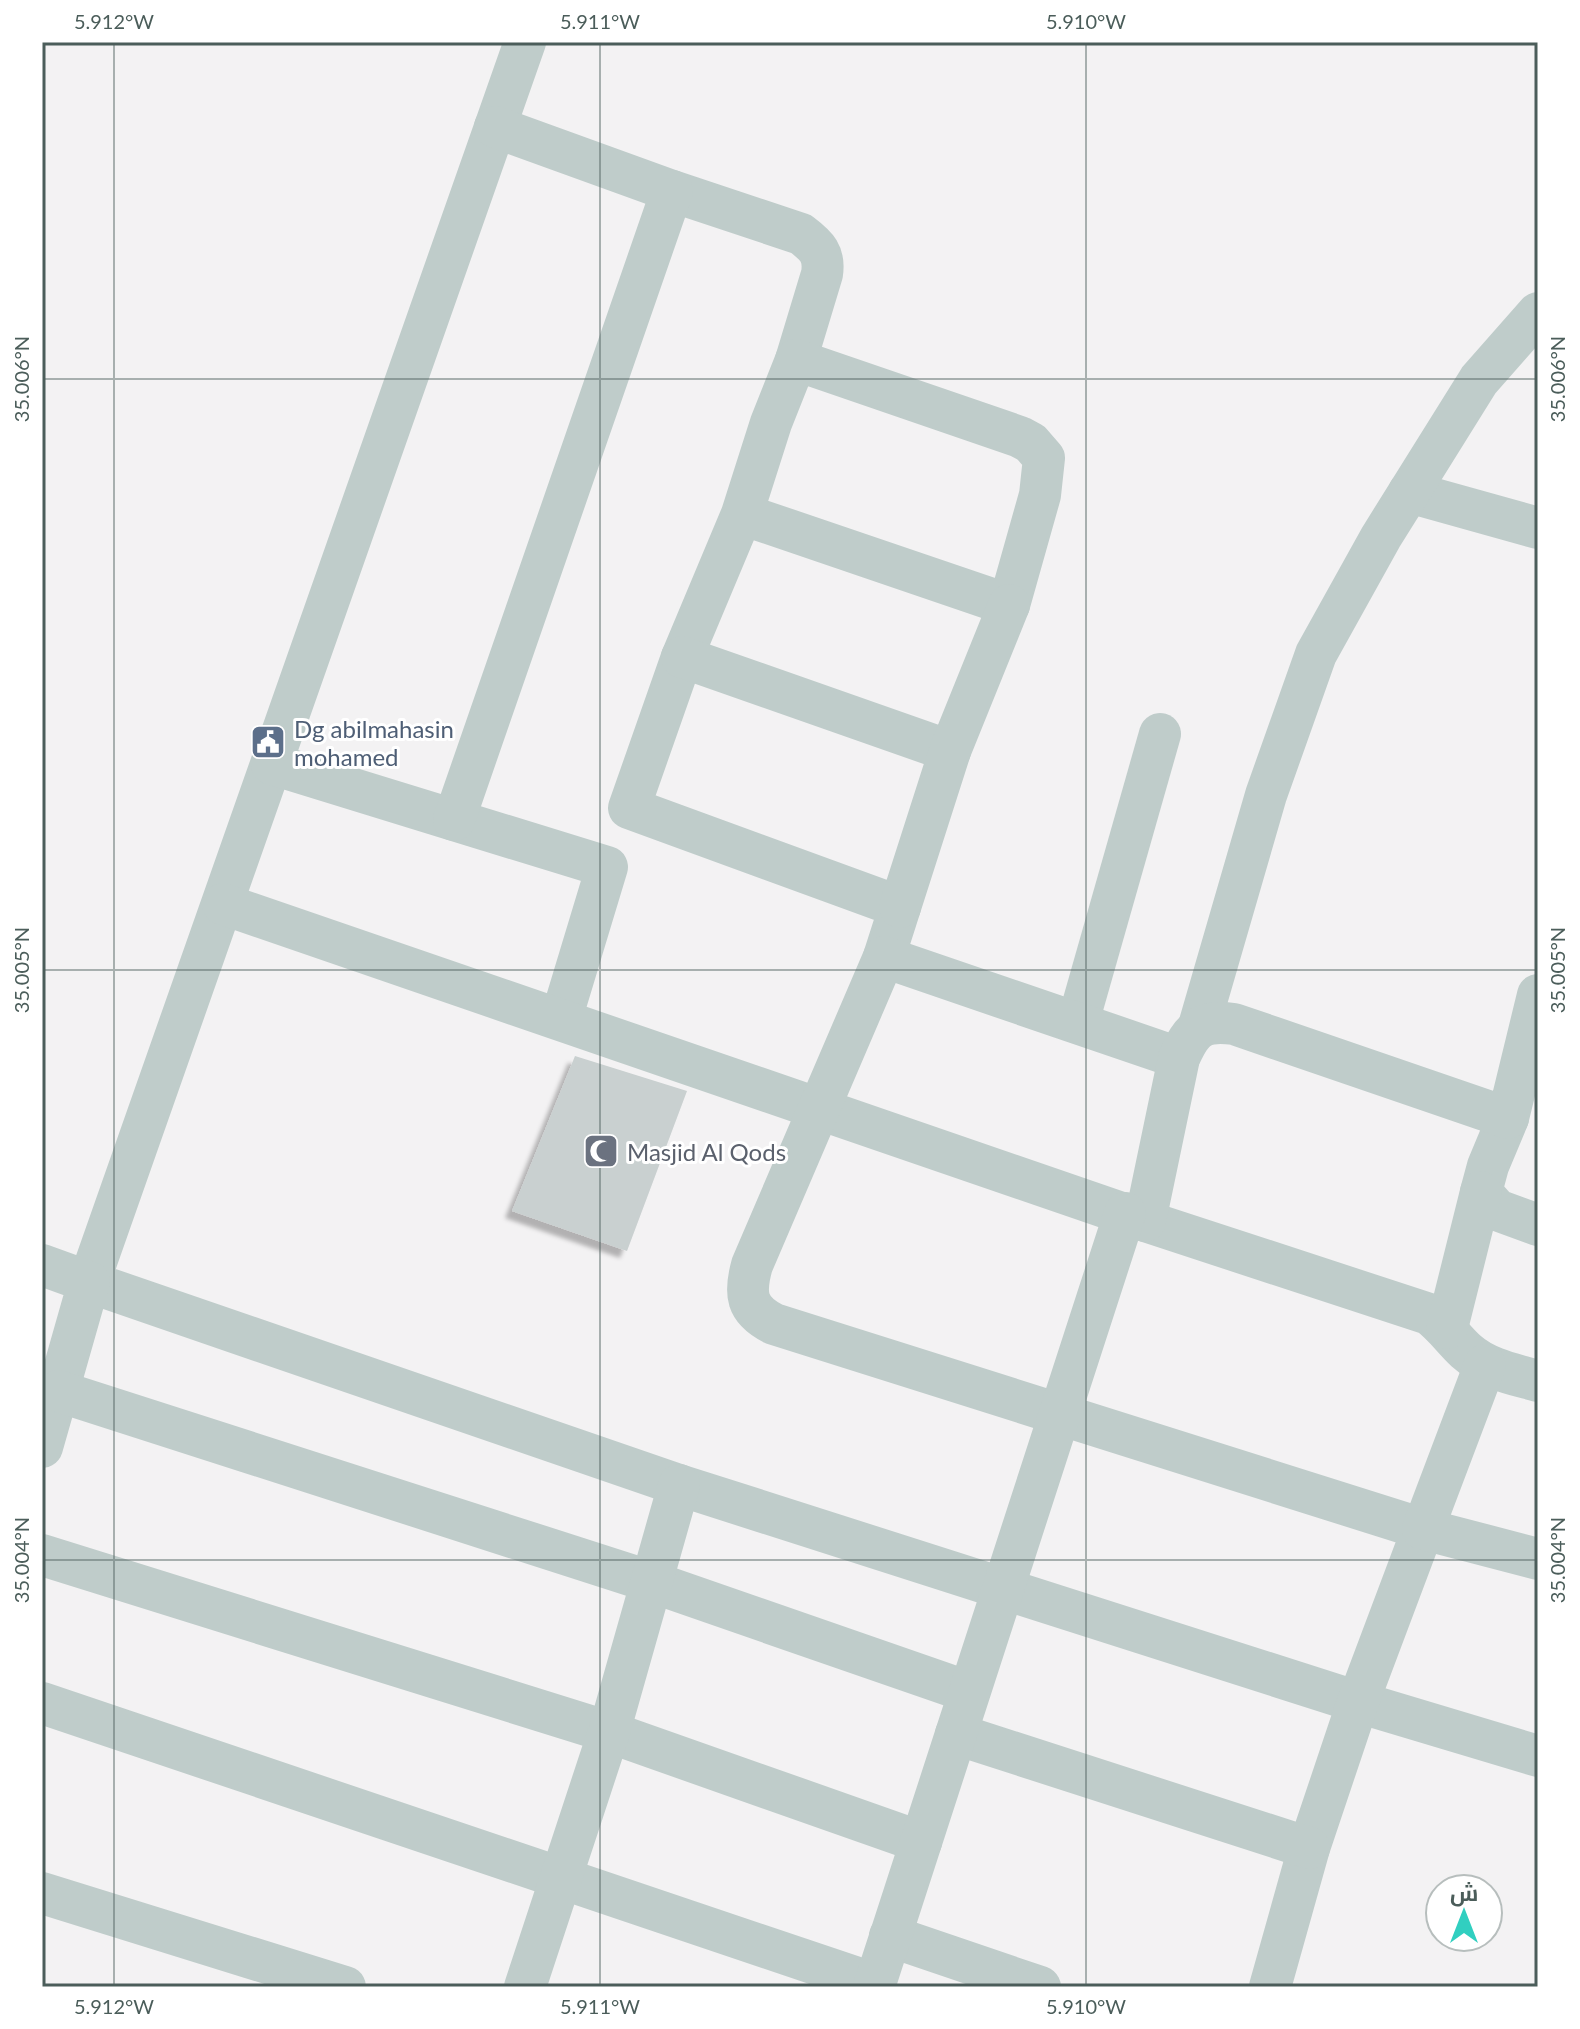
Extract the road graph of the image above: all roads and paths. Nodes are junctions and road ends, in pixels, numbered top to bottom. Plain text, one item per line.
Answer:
1 (525, 42) edge
2 (495, 127) junction
3 (672, 191) junction
4 (1538, 313) edge
5 (796, 360) junction
6 (1409, 492) junction
7 (742, 514) junction
8 (1538, 528) edge
9 (1009, 605) junction
10 (682, 657) junction
11 (1160, 734) dead end
12 (950, 751) junction
13 (272, 764) junction
14 (629, 808) junction
15 (454, 820) junction
16 (607, 867) junction
17 (223, 904) junction
18 (900, 907) junction
19 (884, 957) junction
20 (1538, 995) edge
21 (561, 1019) junction
22 (1078, 1022) junction
23 (1189, 1042) junction
24 (1530, 1060) edge
25 (819, 1108) junction
26 (1508, 1118) junction
27 (1481, 1192) junction
28 (1135, 1217) junction
29 (1538, 1225) edge
30 (42, 1265) edge
31 (89, 1282) junction
32 (1447, 1328) junction
33 (1485, 1365) junction
34 (1538, 1381) edge
35 (58, 1391) junction
36 (1060, 1414) junction
37 (42, 1447) edge
38 (679, 1485) junction
39 (1423, 1529) junction
40 (42, 1555) edge
41 (1538, 1559) edge
42 (652, 1582) junction
43 (1003, 1588) junction
44 (969, 1692) junction
45 (1358, 1702) junction
46 (42, 1703) edge
47 (609, 1732) junction
48 (956, 1734) junction
49 (1538, 1756) edge
50 (921, 1842) junction
51 (1309, 1848) junction
52 (561, 1878) junction
53 (42, 1893) edge
54 (890, 1936) junction
55 (874, 1986) edge
56 (345, 1987) edge
57 (525, 1987) edge
58 (1040, 1987) edge
59 (1270, 1987) edge

1 - 2 street
2 - 3 street
2 - 13 street
3 - 5 street
3 - 15 street
4 - 6 street
5 - 7 street
5 - 9 street
6 - 8 street
6 - 23 street
7 - 9 street
7 - 10 street
9 - 12 street
10 - 12 street
10 - 14 street
11 - 22 street
12 - 18 street
13 - 15 street
13 - 17 street
14 - 16 street
14 - 18 street
15 - 16 street
16 - 21 street
17 - 21 street
17 - 31 street
18 - 19 street
19 - 22 street
19 - 25 street
20 - 24 street
21 - 25 street
22 - 23 street
23 - 26 street
23 - 28 street
24 - 26 street
25 - 28 street
25 - 36 street
26 - 27 street
27 - 29 street
27 - 32 street
28 - 32 street
28 - 36 street
30 - 31 street
31 - 35 street
31 - 38 street
32 - 33 street
33 - 34 street
33 - 39 street
35 - 37 street
35 - 42 street
36 - 39 street
36 - 43 street
38 - 42 street
38 - 43 street
39 - 41 street
39 - 45 street
40 - 47 street
42 - 44 street
42 - 47 street
43 - 44 street
43 - 45 street
44 - 48 street
45 - 49 street
45 - 51 street
46 - 52 street
47 - 50 street
47 - 52 street
48 - 50 street
48 - 51 street
50 - 54 street
51 - 59 street
52 - 55 street
52 - 57 street
53 - 56 street
54 - 55 street
54 - 58 street

